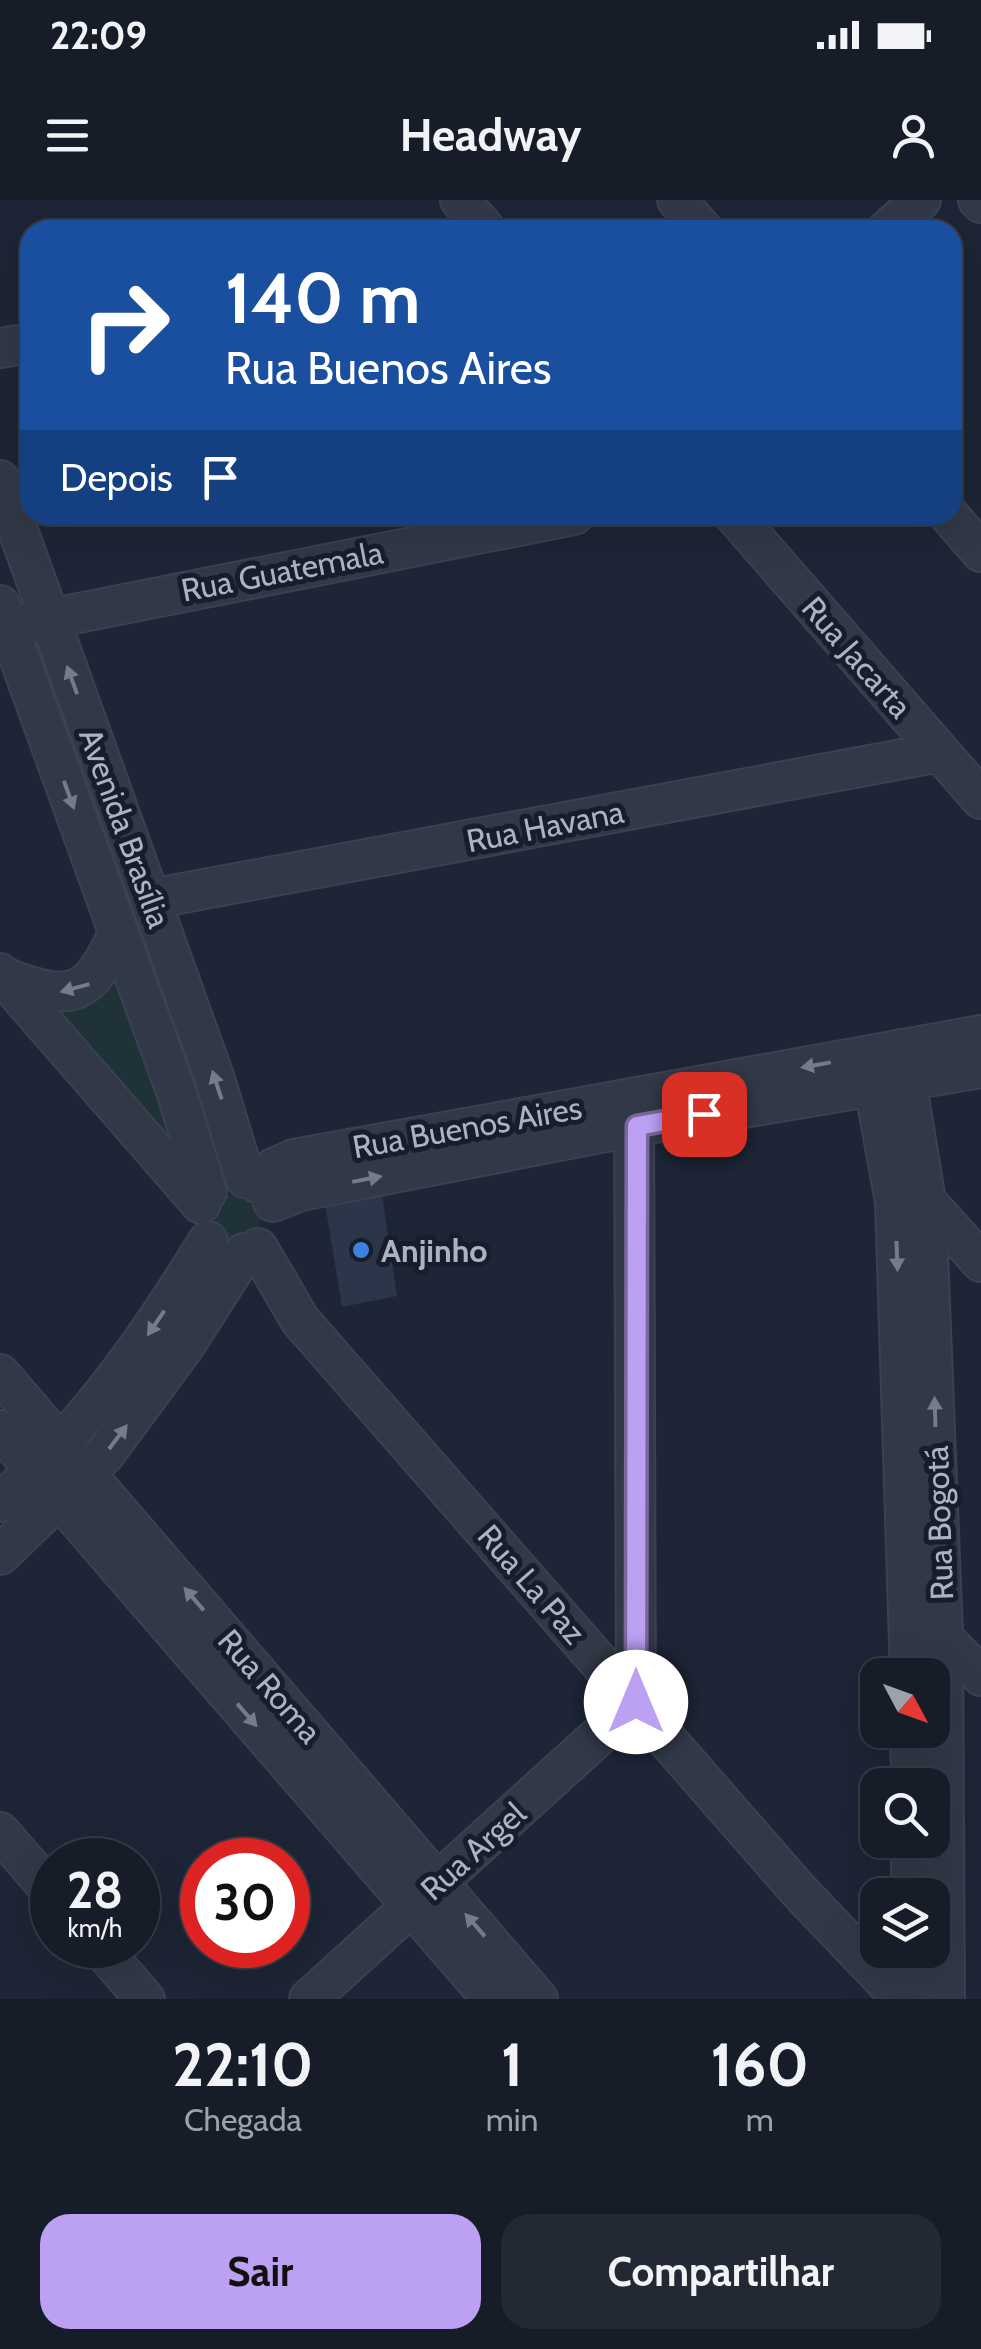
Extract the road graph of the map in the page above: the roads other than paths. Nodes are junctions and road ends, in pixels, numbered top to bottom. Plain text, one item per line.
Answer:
1 (460, 200) edge
2 (677, 200) edge
3 (921, 200) edge
4 (477, 220) edge
5 (694, 220) edge
6 (898, 220) edge
7 (0, 480) edge
8 (522, 525) edge
9 (743, 525) edge
10 (958, 525) edge
11 (981, 552) edge
12 (48, 616) junction
13 (4, 617) edge
14 (940, 752) junction
15 (981, 799) edge
16 (150, 900) junction
17 (118, 932) junction
18 (1, 974) edge
19 (981, 1035) edge
20 (888, 1068) junction
21 (981, 1068) edge
22 (635, 1112) junction
23 (258, 1188) junction
24 (204, 1198) junction
25 (911, 1201) junction
26 (208, 1240) junction
27 (251, 1250) junction
28 (981, 1262) edge
29 (0, 1374) edge
30 (0, 1430) edge
31 (48, 1457) junction
32 (74, 1487) junction
33 (0, 1502) edge
34 (0, 1555) edge
35 (910, 1612) junction
36 (943, 1635) junction
37 (910, 1658) edge
38 (981, 1676) edge
39 (636, 1702) junction
40 (0, 1832) edge
41 (30, 1867) edge
42 (426, 1894) junction
43 (118, 1968) edge
44 (912, 1968) edge
45 (146, 1999) edge
46 (309, 1999) edge
47 (492, 1999) edge
48 (538, 1999) edge
49 (902, 1999) edge
50 (912, 1999) edge
51 (944, 1999) edge

1 - 4 street
2 - 5 street
3 - 6 street
7 - 12 street, Avenida Brasília
8 - 12 street, Rua Guatemala
9 - 14 street, Rua Jacarta
10 - 11 street
12 - 13 street, Rua Guatemala
16 -> 12 street, Avenida Brasília
13 -> 17 street, Avenida Brasília
14 - 15 street, Rua Jacarta
14 - 16 street, Rua Havana
23 -> 16 street, Avenida Brasília
17 -> 18 street
17 - 24 street, Avenida Brasília
18 - 24 street
19 - 20 street, Rua Buenos Aires
20 - 21 street, Rua Buenos Aires
20 - 22 street, Rua Buenos Aires
20 - 25 street, Rua Bogotá
22 - 23 street, Rua Buenos Aires
22 - 39 street
23 - 24 street
23 - 27 street
24 - 26 street
25 - 28 street
25 -> 35 street, Rua Bogotá
36 -> 25 street, Rua Bogotá
26 - 27 street
26 -> 31 street
32 -> 27 street
27 - 39 street, Rua La Paz
29 - 31 street, Rua Roma
30 - 31 street, Rua Roma
31 - 32 street, Rua Roma
31 - 33 street
32 - 34 street
32 - 42 street, Rua Roma
35 - 36 street
35 - 37 street, Rua Bogotá
36 - 38 street
36 - 51 street, Rua Bogotá
39 - 42 street, Rua Argel
39 - 49 street, Rua La Paz
40 - 41 street
42 - 46 street, Rua Argel
42 - 47 street, Rua Roma
48 -> 42 street, Rua Roma
43 - 45 street
44 - 50 street

